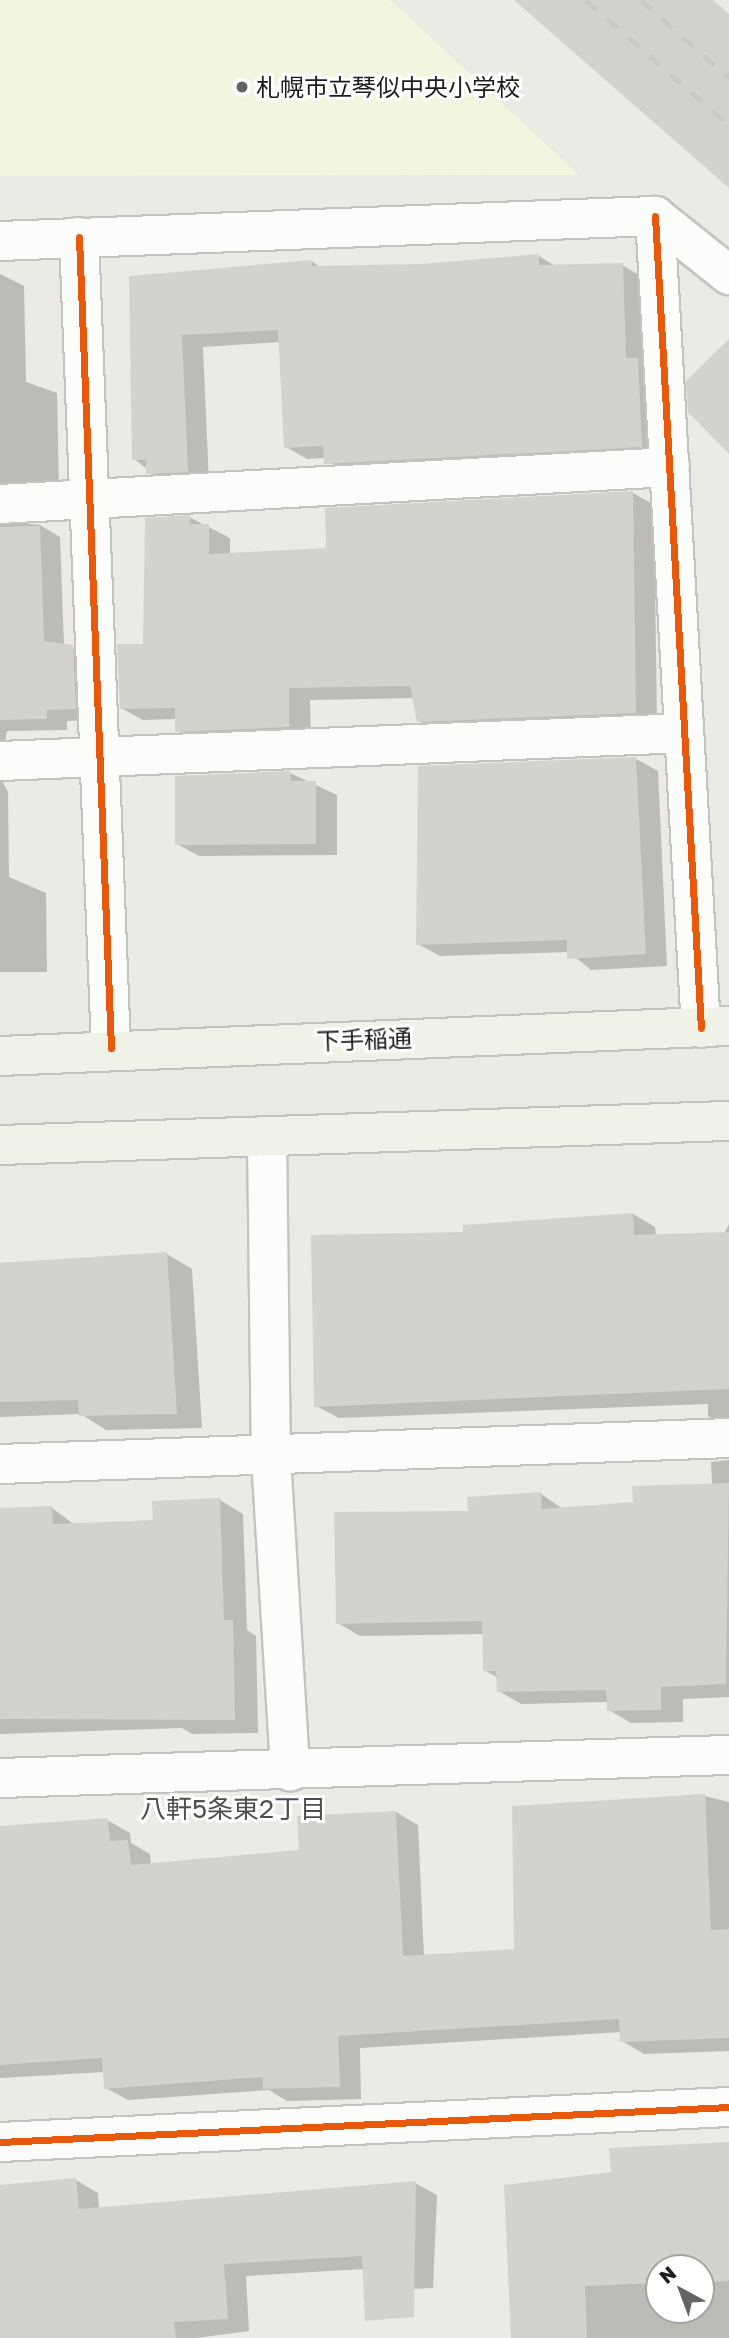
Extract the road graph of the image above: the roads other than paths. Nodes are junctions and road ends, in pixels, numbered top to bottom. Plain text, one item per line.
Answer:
1 (655, 216) junction
2 (79, 237) junction
3 (0, 241) edge
4 (729, 275) edge
5 (670, 467) junction
6 (91, 499) junction
7 (0, 504) edge
8 (684, 733) junction
9 (102, 757) junction
10 (0, 761) edge
11 (715, 1027) edge
12 (111, 1048) junction
13 (0, 1056) edge
14 (729, 1121) edge
15 (267, 1137) junction
16 (0, 1145) edge
17 (729, 1438) edge
18 (271, 1457) junction
19 (0, 1464) edge
20 (729, 1755) edge
21 (290, 1771) junction
22 (0, 1777) edge
23 (729, 2107) edge
24 (0, 2142) edge

1 - 2 street
1 - 4 street
1 - 5 street
2 - 3 street
2 - 6 street
5 - 6 street
5 - 8 street
6 - 7 street
6 - 9 street
8 - 9 street
8 - 11 street
9 - 10 street
9 - 12 street
11 - 12 main road, 下手稲通
12 - 13 main road, 下手稲通
14 - 15 main road
15 - 16 main road
15 - 18 street
17 - 18 street
18 - 19 street
18 - 21 street
20 - 21 street
21 - 22 street
23 - 24 street

